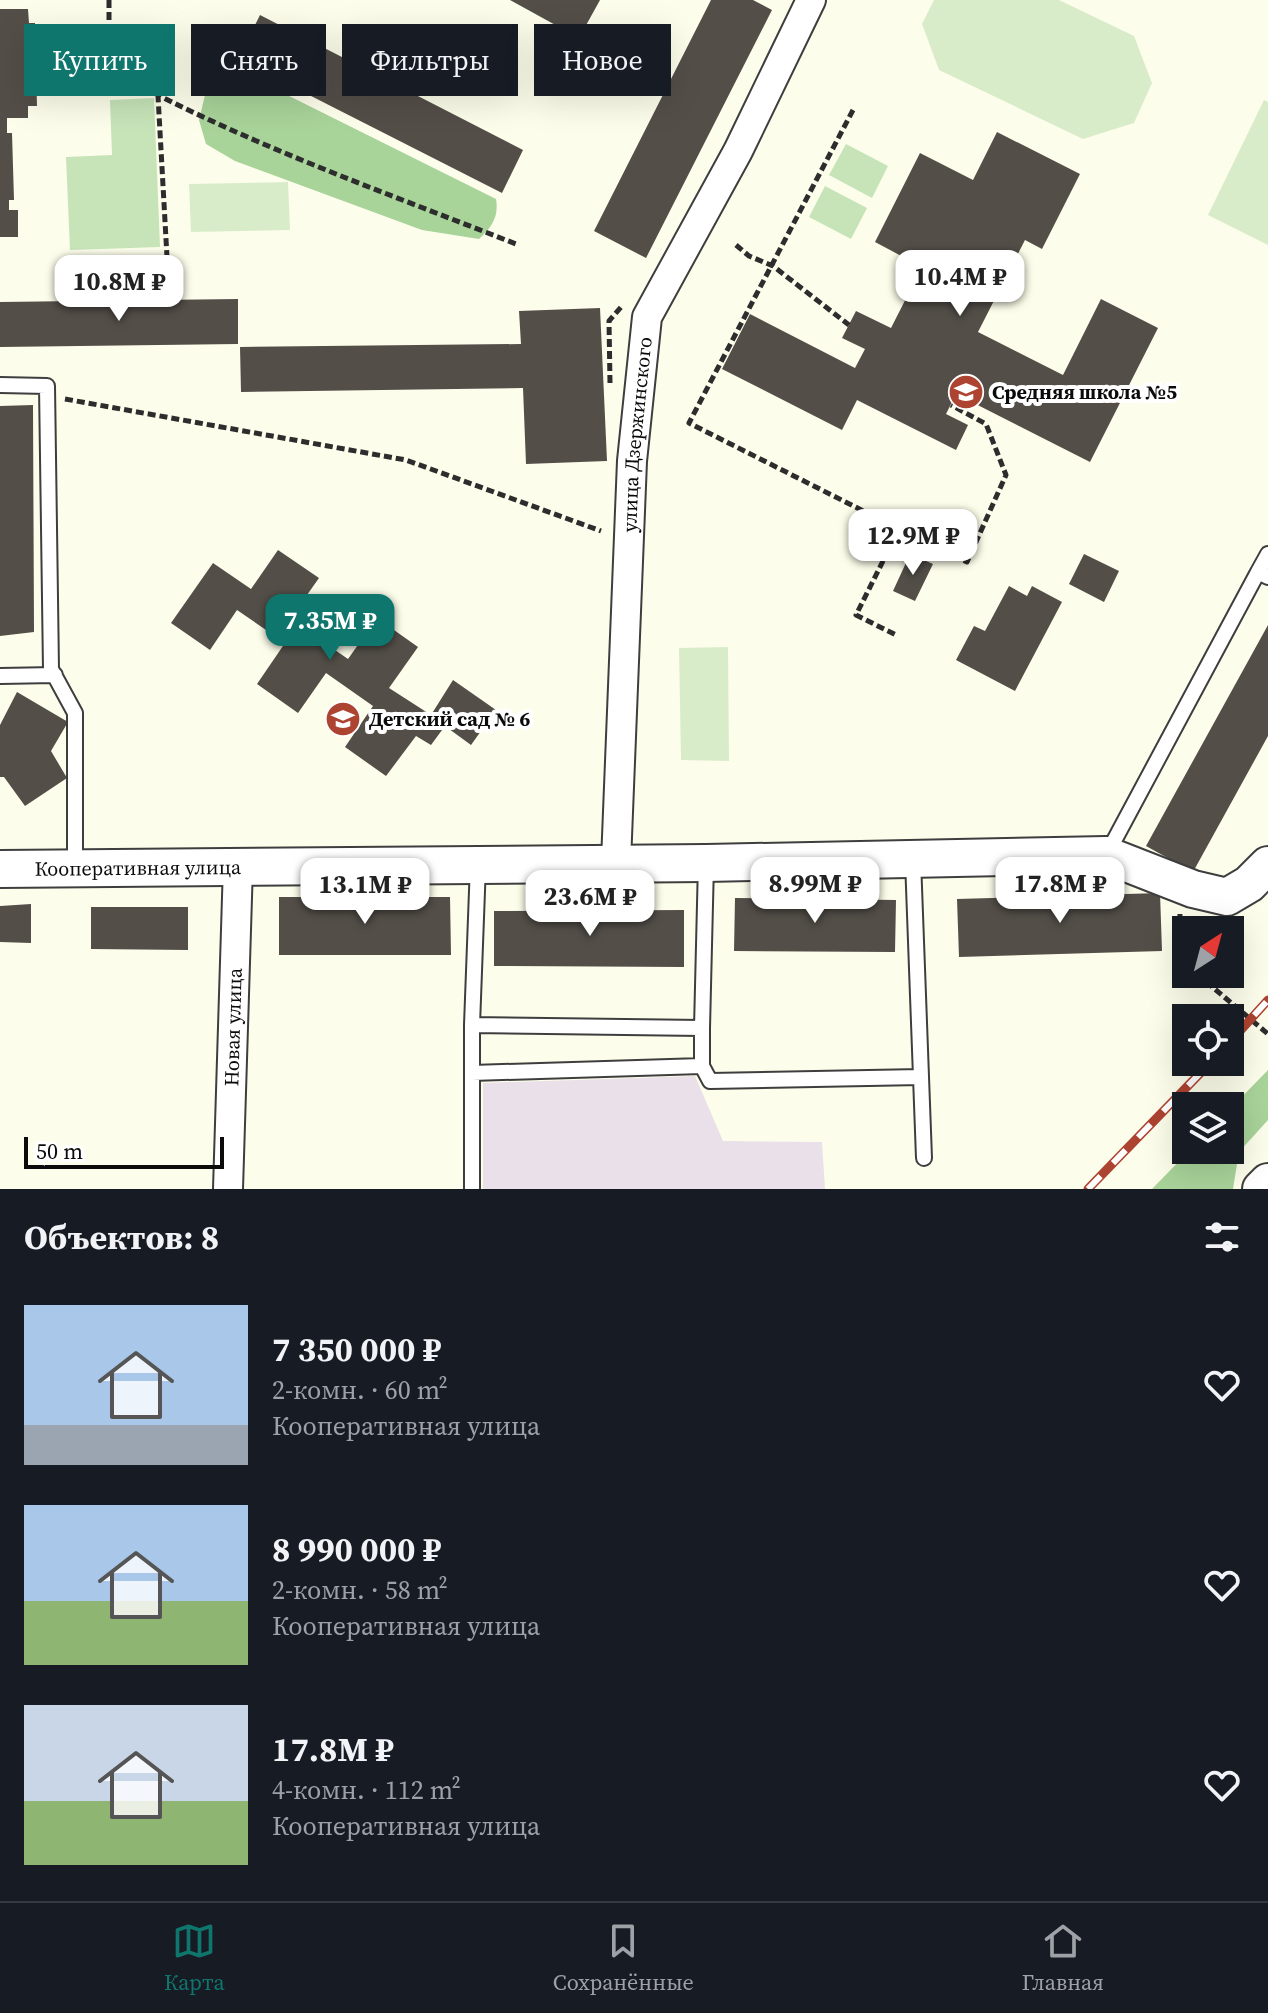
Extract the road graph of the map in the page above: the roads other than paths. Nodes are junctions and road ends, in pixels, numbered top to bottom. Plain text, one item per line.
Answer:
1 (811, 0) edge
2 (0, 385) edge
3 (1268, 554) edge
4 (1263, 575) edge
5 (55, 675) junction
6 (0, 676) edge
7 (1106, 855) junction
8 (913, 859) junction
9 (616, 862) junction
10 (478, 863) junction
11 (706, 863) junction
12 (238, 865) junction
13 (1268, 865) edge
14 (75, 868) junction
15 (0, 869) edge
16 (472, 1025) junction
17 (702, 1028) junction
18 (702, 1066) junction
19 (472, 1073) junction
20 (921, 1077) junction
21 (924, 1158) dead end
22 (1268, 1182) edge
23 (228, 1189) edge
24 (472, 1189) edge
25 (1261, 1189) edge

1 - 9 street, улица Дзержинского
2 - 5 lane
3 - 4 lane
4 - 7 lane
5 - 6 lane
5 - 14 lane
7 - 8 street, Кооперативная улица
7 - 13 street, Кооперативная улица
8 - 11 street, Кооперативная улица
8 - 20 lane
9 - 10 street, Кооперативная улица
9 - 11 street, Кооперативная улица
10 - 12 street, Кооперативная улица
10 - 16 lane
11 - 17 lane
12 - 14 street, Кооперативная улица
12 - 23 street, Новая улица
14 - 15 street, Кооперативная улица
16 - 17 lane
16 - 19 lane
17 - 18 lane
18 - 19 lane
18 - 20 lane
19 - 24 lane
20 - 21 lane
22 - 25 street

